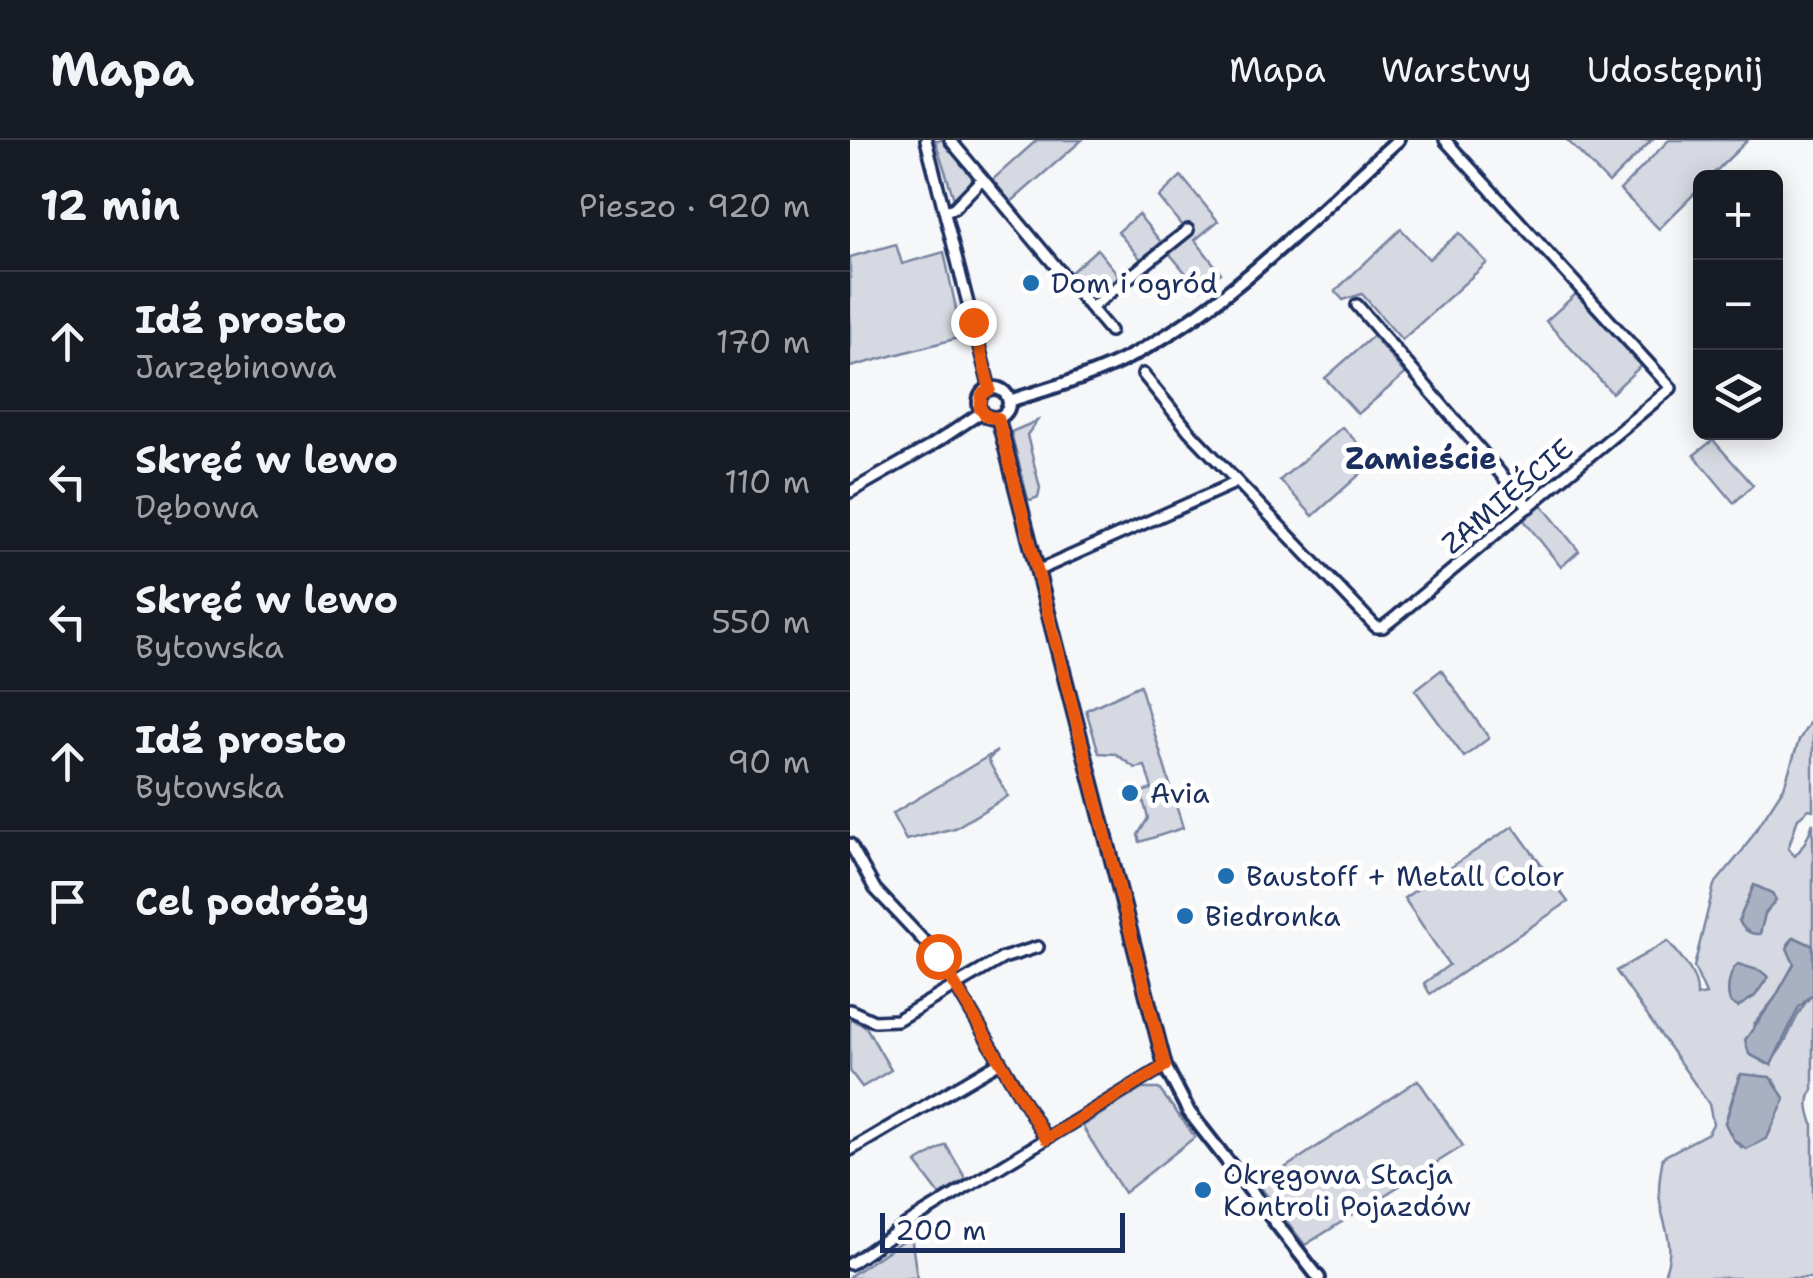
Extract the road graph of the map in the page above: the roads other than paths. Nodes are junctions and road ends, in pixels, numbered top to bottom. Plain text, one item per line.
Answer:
1 (926, 140) edge
2 (950, 140) edge
3 (1398, 140) edge
4 (1444, 140) edge
5 (982, 179) junction
6 (944, 211) junction
7 (1188, 230) dead end
8 (1357, 305) dead end
9 (1091, 308) junction
10 (1110, 332) dead end
11 (1143, 374) dead end
12 (990, 389) junction
13 (1009, 401) junction
14 (982, 412) junction
15 (998, 418) junction
16 (1237, 482) junction
17 (850, 492) edge
18 (1529, 508) junction
19 (1037, 571) junction
20 (850, 844) edge
21 (1038, 947) dead end
22 (956, 985) junction
23 (850, 1010) edge
24 (1000, 1062) junction
25 (1165, 1066) junction
26 (1046, 1139) junction
27 (850, 1150) edge
28 (850, 1264) edge
29 (1319, 1278) edge

1 - 6 street
2 - 5 street
3 - 13 main road
4 - 18 street, ZAMIEŚCIE
5 - 6 street
5 - 9 street
6 - 12 street
7 - 9 street
8 - 18 street
9 - 10 street
11 - 16 street, ZAMIEŚCIE
12 - 13 main road
12 - 14 main road
13 - 15 main road
14 - 15 main road
14 - 17 street
15 - 19 main road
16 - 18 street, ZAMIEŚCIE
16 - 19 street
19 - 25 main road
20 - 22 street
21 - 22 street
22 - 23 street
22 - 24 street
24 - 26 street
24 - 27 street
25 - 26 street
25 - 29 main road
26 - 28 street

